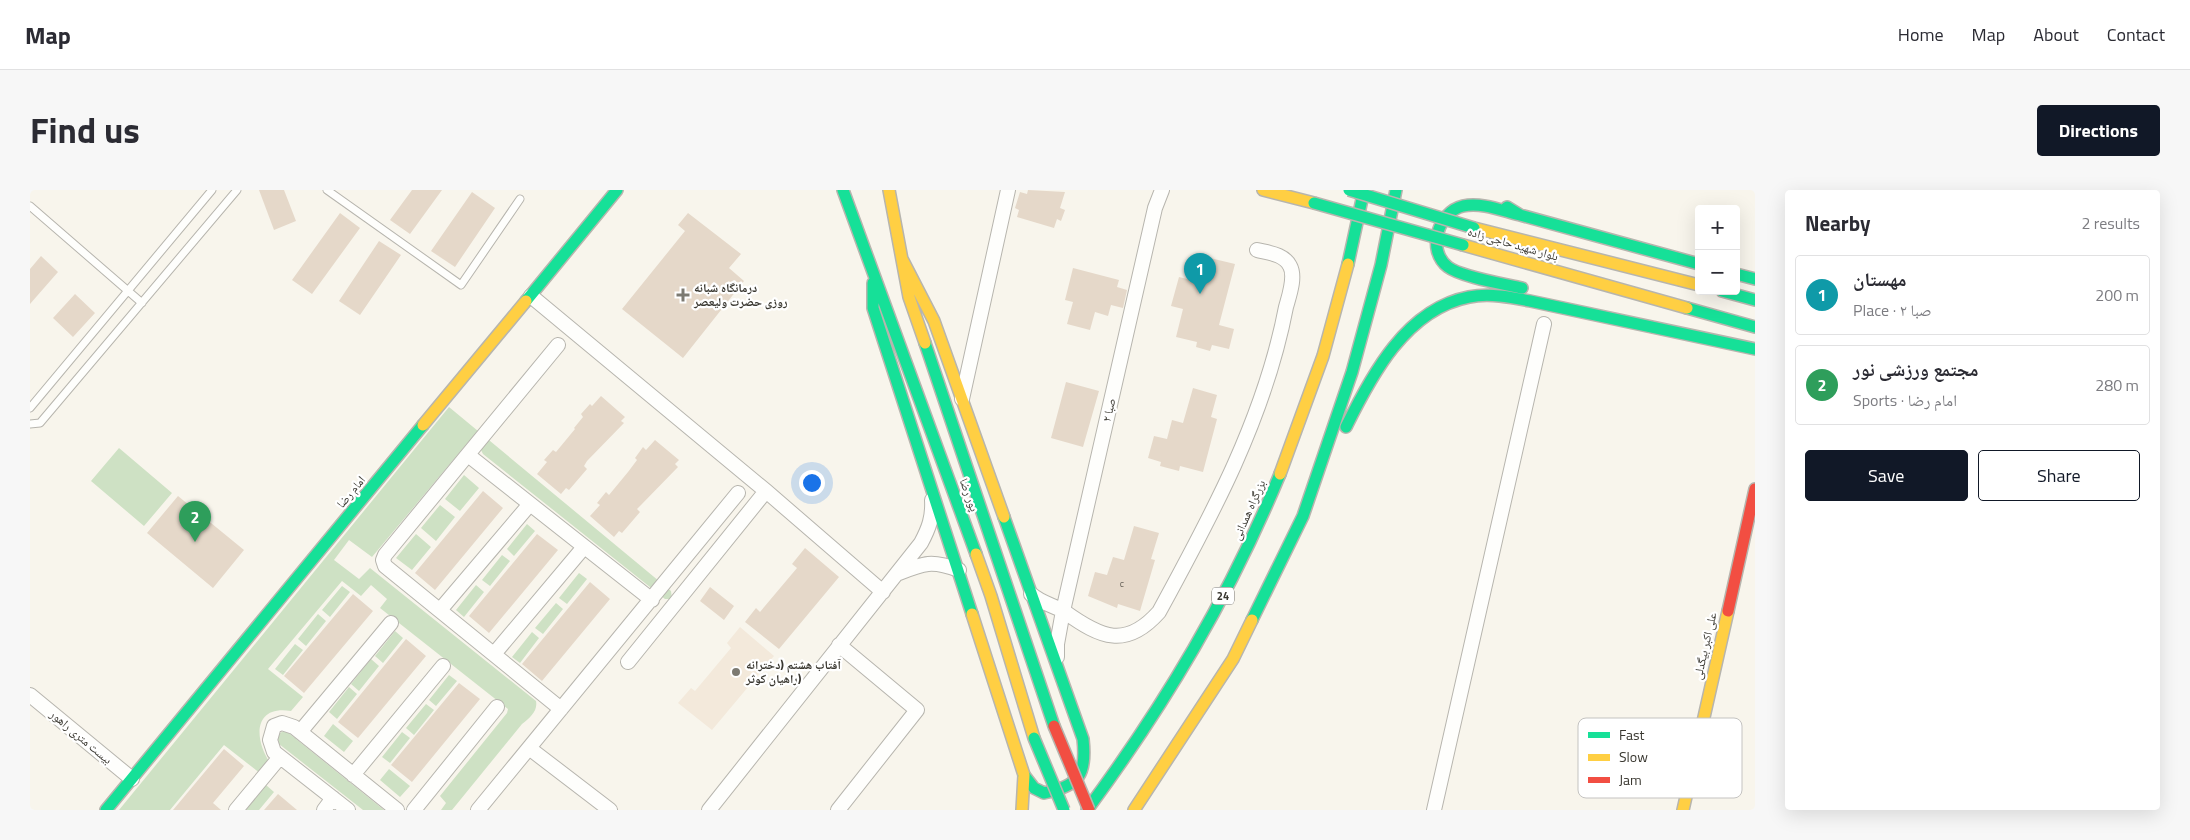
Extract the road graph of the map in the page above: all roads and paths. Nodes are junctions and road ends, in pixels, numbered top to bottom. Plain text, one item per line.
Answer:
1 (212, 190) edge
2 (237, 190) edge
3 (327, 190) edge
4 (617, 190) edge
5 (843, 190) edge
6 (848, 190) edge
7 (889, 190) edge
8 (1008, 190) edge
9 (1151, 190) edge
10 (1162, 190) edge
11 (1263, 190) edge
12 (1350, 190) edge
13 (1364, 190) edge
14 (1396, 190) edge
15 (1488, 196) dead end
16 (520, 199) dead end
17 (849, 205) junction
18 (30, 206) edge
19 (1155, 208) junction
20 (1520, 215) junction
21 (1257, 250) dead end
22 (902, 259) junction
23 (1695, 263) edge
24 (873, 270) junction
25 (1740, 275) edge
26 (1755, 279) edge
27 (1695, 284) edge
28 (128, 290) junction
29 (1737, 295) edge
30 (531, 296) junction
31 (1755, 300) edge
32 (142, 303) junction
33 (1544, 324) dead end
34 (1665, 327) junction
35 (1755, 327) edge
36 (558, 345) dead end
37 (1742, 346) junction
38 (1755, 349) edge
39 (1755, 354) edge
40 (962, 398) junction
41 (30, 408) edge
42 (30, 424) edge
43 (468, 455) junction
44 (932, 488) junction
45 (1755, 489) edge
46 (766, 491) junction
47 (738, 493) dead end
48 (530, 504) junction
49 (1303, 516) junction
50 (584, 547) junction
51 (959, 570) junction
52 (898, 573) junction
53 (882, 592) junction
54 (1031, 594) junction
55 (652, 600) junction
56 (440, 610) junction
57 (1063, 611) junction
58 (392, 623) dead end
59 (839, 645) junction
60 (494, 654) junction
61 (628, 662) dead end
62 (443, 666) dead end
63 (1057, 666) junction
64 (30, 695) edge
65 (497, 707) dead end
66 (562, 709) junction
67 (1704, 718) edge
68 (300, 732) junction
69 (529, 748) junction
70 (280, 757) junction
71 (353, 775) junction
72 (1024, 775) junction
73 (132, 779) junction
74 (333, 798) junction
75 (106, 810) edge
76 (236, 810) edge
77 (324, 810) edge
78 (348, 810) edge
79 (397, 810) edge
80 (414, 810) edge
81 (478, 810) edge
82 (610, 810) edge
83 (709, 810) edge
84 (838, 810) edge
85 (1022, 810) edge
86 (1064, 810) edge
87 (1088, 810) edge
88 (1134, 810) edge
89 (1434, 810) edge

1 - 28 lane
2 - 32 lane
3 - 16 lane
4 - 30 main road, امام رضا
5 - 17 main road, پور رضا
6 - 17 main road
7 - 22 main road, پور رضا
8 - 40 street
9 - 19 street
10 - 19 street, صبا ۲
11 - 35 main road, بلوار شهید حاجی زاده, bridge
12 - 27 main road, بلوار شهید حاجی زاده, bridge
13 - 87 main road, بزرگراه همدانی / 24
14 - 49 main road
15 - 20 main road
17 - 24 main road, پور رضا
18 - 28 lane
19 - 57 street, صبا ۲
20 - 23 main road
20 - 34 main road
21 - 57 street
22 - 40 main road
22 - 87 main road, پور رضا, bridge
24 - 44 main road
24 - 86 main road, پور رضا, bridge
25 - 26 main road
28 - 32 lane
28 - 41 lane
29 - 31 main road
30 - 46 street
30 - 73 main road, امام رضا
32 - 42 lane
33 - 89 street
34 - 37 main road
34 - 49 main road
36 - 43 street
37 - 38 main road
37 - 39 main road
40 - 54 main road
43 - 48 street
43 - 56 street
44 - 51 main road
44 - 52 street
45 - 67 main road, علی اکبر بیگدلی
46 - 53 street
46 - 61 street
47 - 55 street
48 - 50 street
48 - 56 street
49 - 88 main road
50 - 55 street
50 - 60 street
51 - 52 street
51 - 72 main road
52 - 53 street
53 - 59 street
54 - 57 street
54 - 63 main road
55 - 66 street
56 - 60 street
57 - 63 street, صبا ۲
58 - 68 street
59 - 83 street
59 - 84 street
60 - 66 street
62 - 71 street
63 - 72 main road
64 - 73 street, بیست متری راهور
65 - 80 street
66 - 69 street
68 - 70 street
68 - 71 street
69 - 81 street
69 - 82 street
70 - 74 street
70 - 76 street
71 - 79 street
72 - 85 main road
73 - 75 main road, امام رضا
74 - 77 street
74 - 78 street

